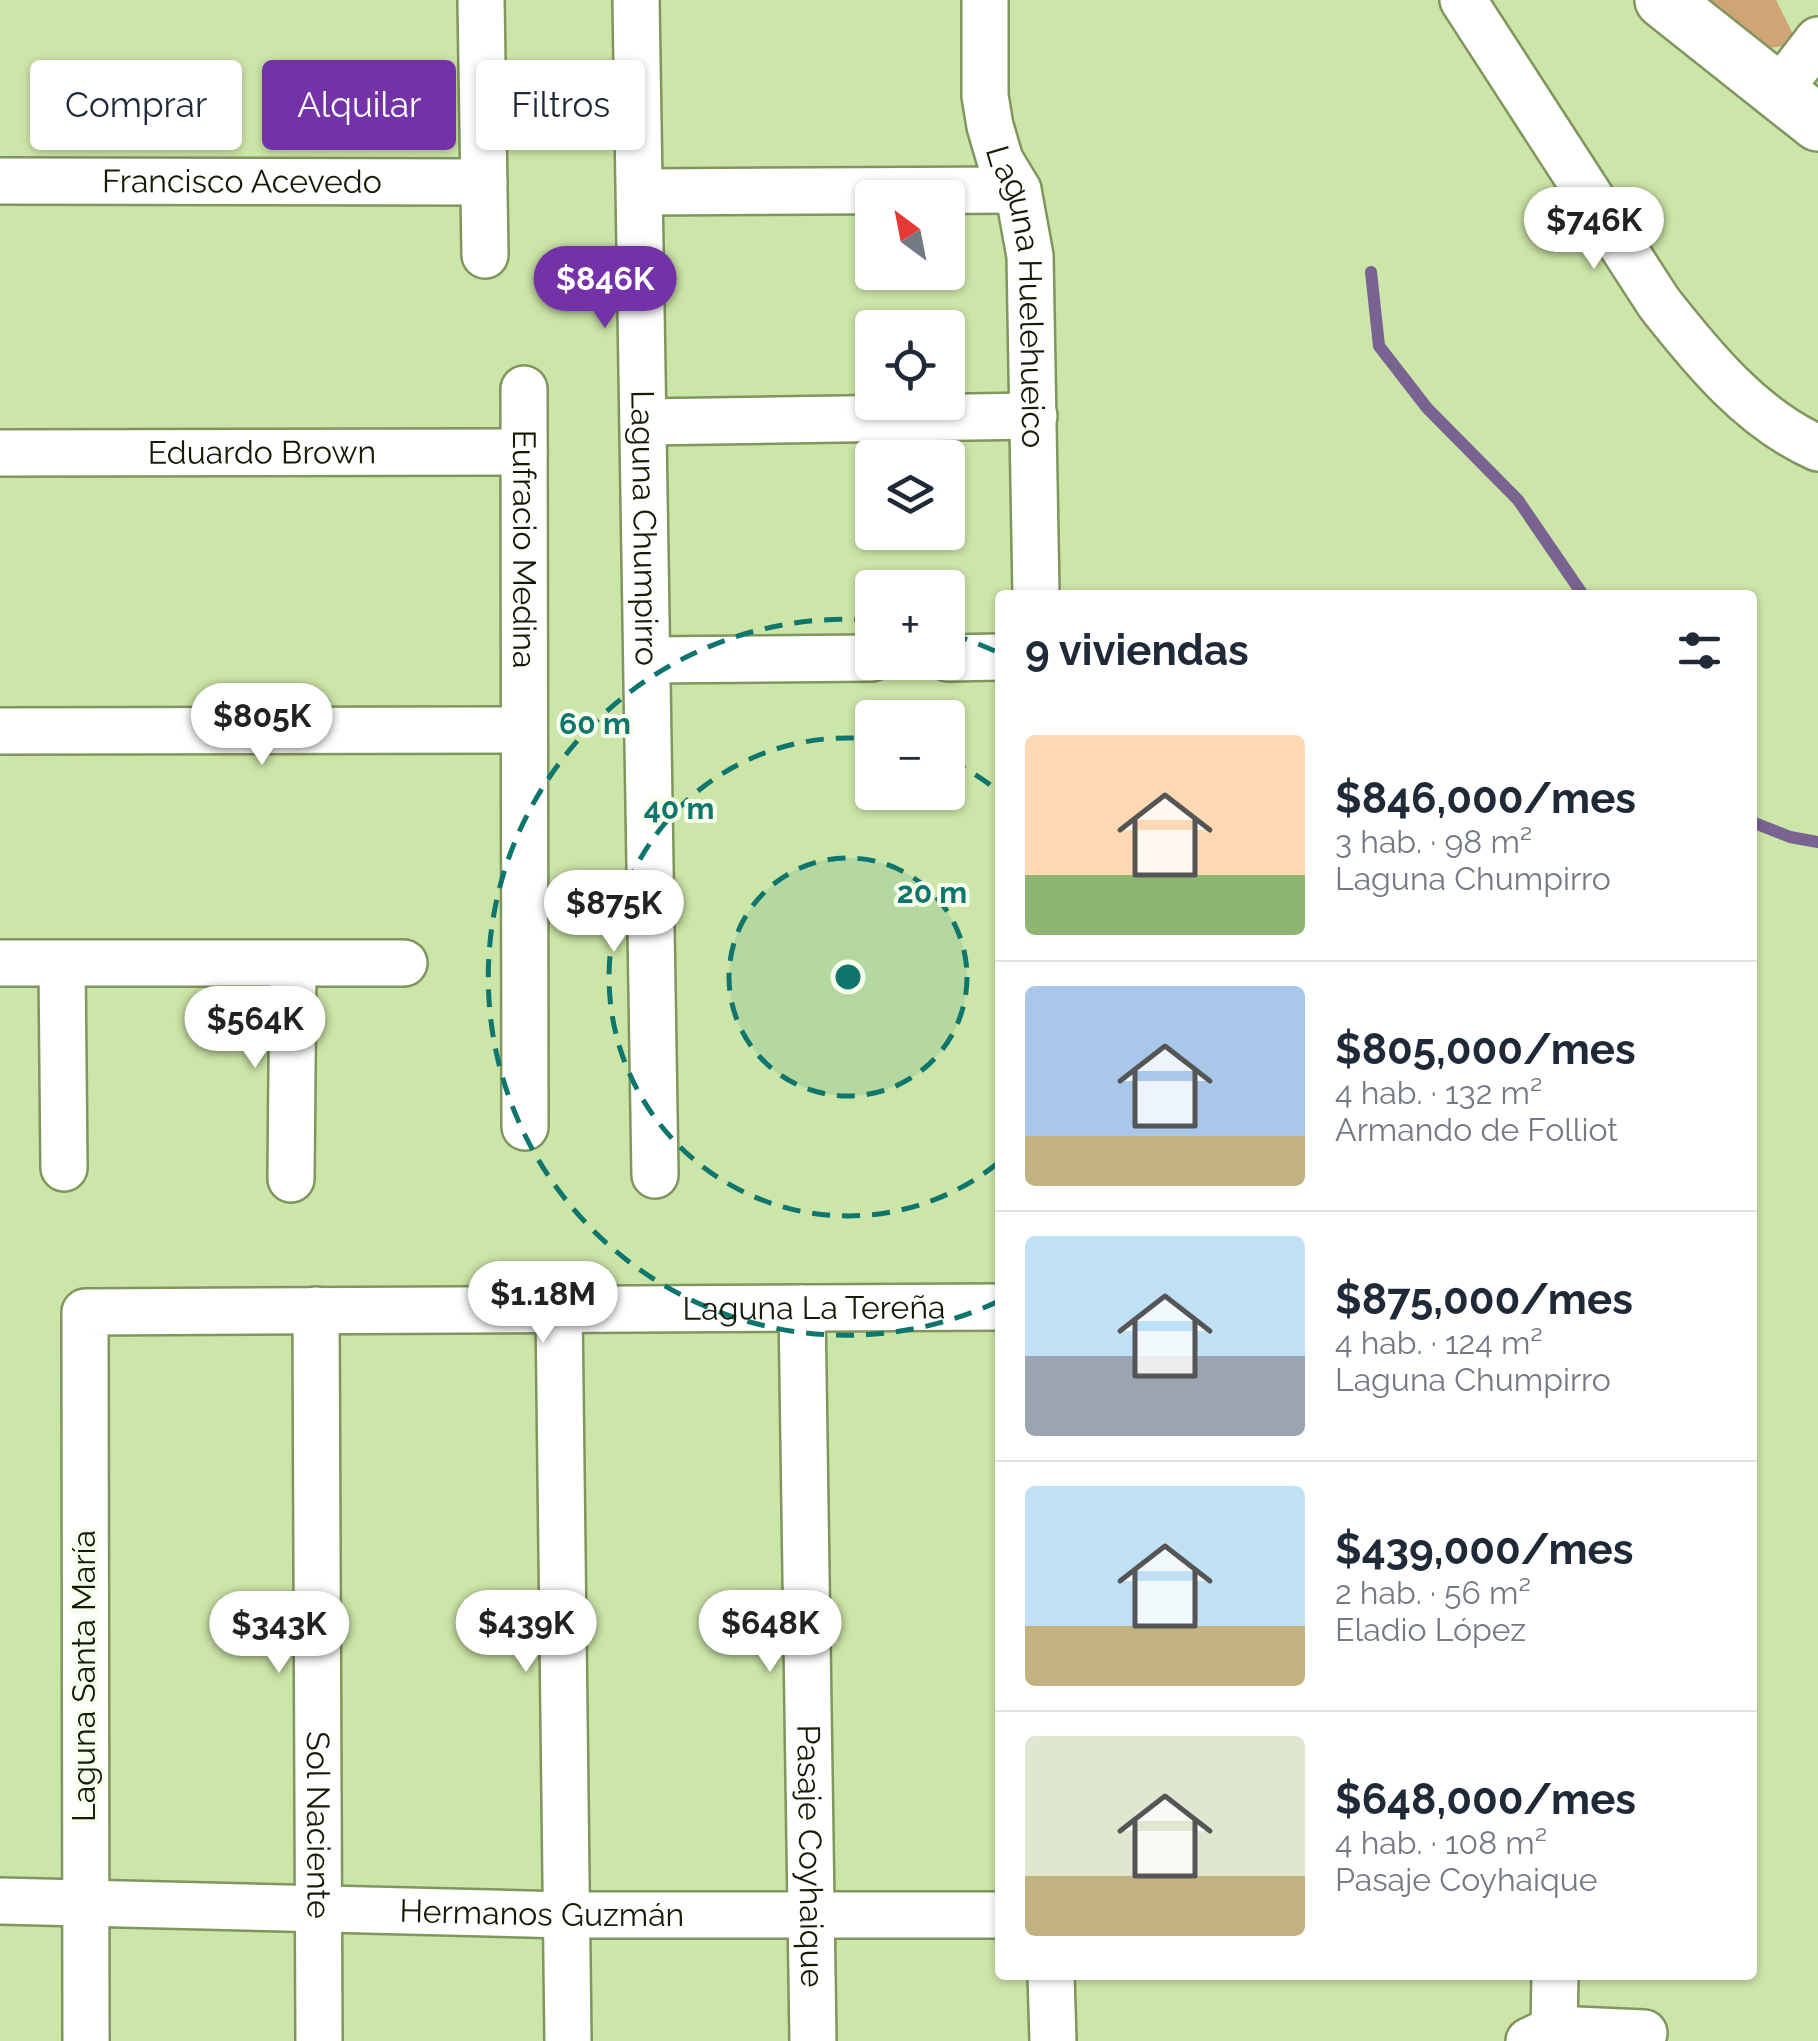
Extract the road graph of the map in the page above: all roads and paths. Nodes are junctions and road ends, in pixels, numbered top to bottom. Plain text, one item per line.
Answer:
1 (481, 0) edge
2 (636, 0) edge
3 (986, 0) edge
4 (1463, 0) edge
5 (1662, 0) edge
6 (1818, 40) edge
7 (1797, 108) edge
8 (0, 181) edge
9 (484, 182) junction
10 (1018, 190) junction
11 (641, 192) junction
12 (485, 255) dead end
13 (524, 389) dead end
14 (1034, 416) junction
15 (644, 422) junction
16 (1818, 448) edge
17 (524, 452) junction
18 (0, 453) edge
19 (1036, 590) edge
20 (995, 657) edge
21 (855, 658) edge
22 (965, 658) edge
23 (648, 660) junction
24 (524, 730) junction
25 (0, 731) edge
26 (0, 964) edge
27 (62, 964) junction
28 (293, 964) junction
29 (404, 964) dead end
30 (525, 1127) dead end
31 (64, 1168) dead end
32 (656, 1175) dead end
33 (291, 1180) dead end
34 (995, 1307) edge
35 (802, 1308) junction
36 (559, 1309) junction
37 (316, 1310) junction
38 (84, 1312) joint
39 (0, 1900) edge
40 (84, 1903) junction
41 (318, 1908) junction
42 (995, 1915) edge
43 (567, 1916) junction
44 (811, 1916) junction
45 (1051, 1980) edge
46 (1554, 1980) edge
47 (1644, 2033) dead end
48 (1542, 2035) edge
49 (86, 2041) edge
50 (319, 2041) edge
51 (568, 2041) edge
52 (812, 2041) edge
53 (1053, 2041) edge

1 - 9 street
2 - 11 street, Laguna Chumpirro
3 - 10 street, Laguna Huelehueico
4 - 16 street
5 - 7 main road
6 - 7 street
8 - 9 street, Francisco Acevedo
9 - 12 street
10 - 11 street
10 - 14 street, Laguna Huelehueico
11 - 15 street, Laguna Chumpirro
13 - 17 street, Eufracio Medina
14 - 15 street
14 - 19 street, Laguna Huelehueico
15 - 23 street, Laguna Chumpirro
17 - 18 street, Eduardo Brown
17 - 24 street, Eufracio Medina
20 - 22 street
21 - 23 street
23 - 32 street, Laguna Chumpirro
24 - 25 street
24 - 30 street, Eufracio Medina
26 - 27 street
27 - 28 street
27 - 31 street
28 - 29 street
28 - 33 street
34 - 35 street, Laguna La Tereña
35 - 36 street, Laguna La Tereña
35 - 44 street, Pasaje Coyhaique
36 - 37 street, Laguna La Tereña
36 - 43 street
37 - 38 street, Laguna La Tereña
37 - 41 street, Sol Naciente
38 - 40 street, Laguna Santa María
39 - 40 street, Hermanos Guzmán
40 - 41 street, Hermanos Guzmán
40 - 49 street, Laguna Santa María
41 - 43 street, Hermanos Guzmán
41 - 50 street, Sol Naciente
42 - 44 street, Hermanos Guzmán
43 - 44 street, Hermanos Guzmán
43 - 51 street
44 - 52 street, Pasaje Coyhaique
45 - 53 street
46 - 48 street
47 - 48 street

